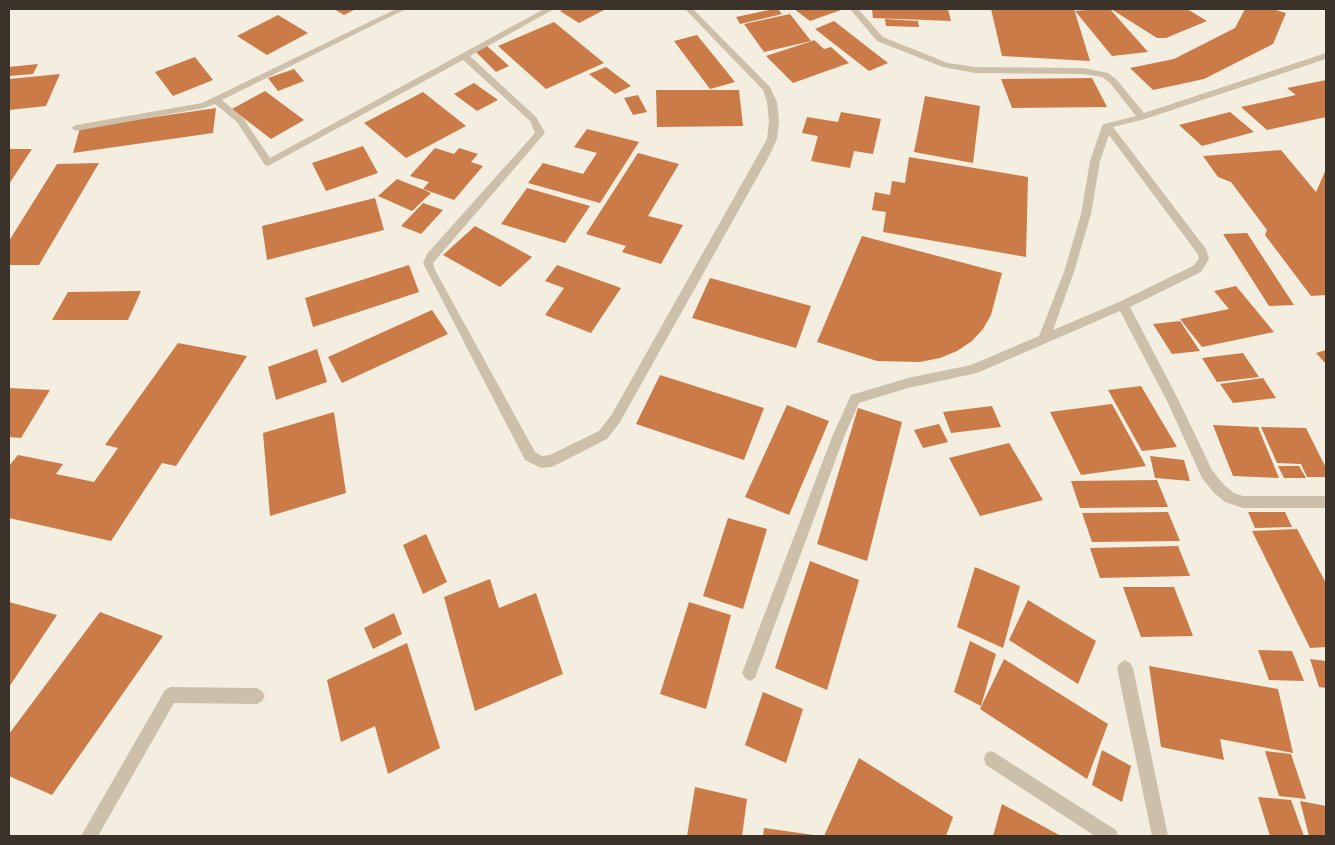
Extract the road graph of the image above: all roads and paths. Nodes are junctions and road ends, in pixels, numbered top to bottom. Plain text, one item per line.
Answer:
1 (402, 9) edge
2 (550, 9) edge
3 (689, 9) edge
4 (854, 9) edge
5 (464, 56) junction
6 (1326, 56) edge
7 (216, 100) junction
8 (1142, 116) junction
9 (1107, 126) junction
10 (76, 128) dead end
11 (1123, 305) junction
12 (1044, 339) junction
13 (1326, 502) edge
14 (1125, 668) dead end
15 (750, 673) dead end
16 (257, 696) dead end
17 (992, 758) dead end
18 (88, 836) edge
19 (1110, 836) edge
20 (1160, 836) edge

1 - 7 street
2 - 5 street
3 - 5 street
4 - 8 street
5 - 7 street
6 - 8 street
7 - 10 street
8 - 9 street
9 - 11 street
9 - 12 street
11 - 12 street
11 - 13 street
12 - 15 street
14 - 20 street
16 - 18 street
17 - 19 street

